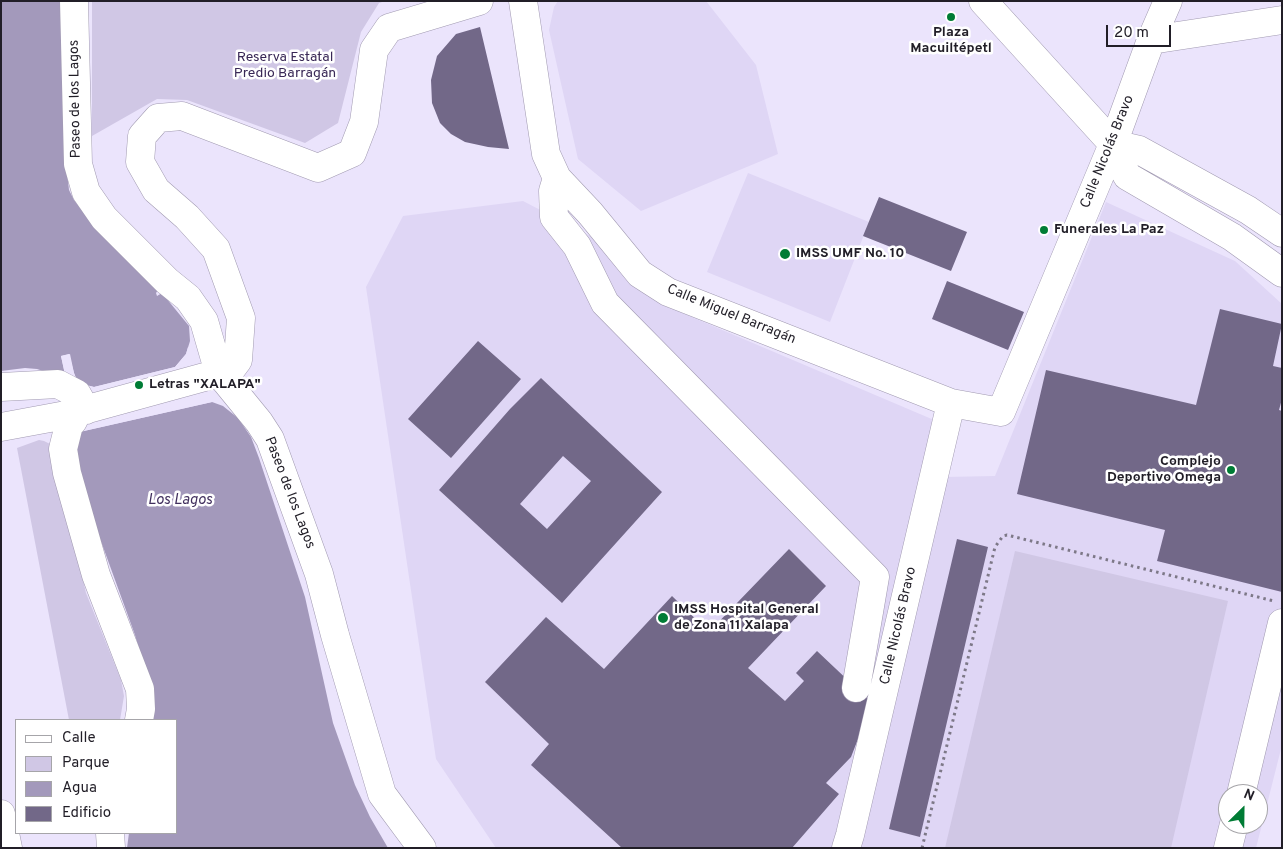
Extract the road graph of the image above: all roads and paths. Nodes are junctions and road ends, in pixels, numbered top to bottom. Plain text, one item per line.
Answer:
1 (74, 1) edge
2 (479, 1) edge
3 (523, 1) edge
4 (983, 1) edge
5 (1168, 1) edge
6 (1282, 20) edge
7 (1151, 40) junction
8 (1113, 144) junction
9 (557, 178) junction
10 (590, 213) junction
11 (1282, 233) edge
12 (577, 246) junction
13 (1282, 273) edge
14 (210, 375) junction
15 (1, 386) edge
16 (951, 403) junction
17 (80, 412) junction
18 (1001, 412) joint
19 (1, 428) edge
20 (1282, 603) edge
21 (1282, 623) edge
22 (856, 688) dead end
23 (139, 719) edge
24 (1244, 784) edge
25 (1, 814) edge
26 (110, 834) edge
27 (1232, 834) edge
28 (8, 848) edge
29 (111, 848) edge
30 (422, 848) edge
31 (846, 848) edge
32 (922, 848) edge
33 (1228, 848) edge

1 - 14 street, Paseo de los Lagos
2 - 14 street
3 - 9 street, Calle Miguel Barragán
4 - 8 street
5 - 7 street, Calle Nicolás Bravo
6 - 7 street
7 - 8 street, Calle Nicolás Bravo
8 - 11 street
8 - 13 street
8 - 18 street, Calle Nicolás Bravo
9 - 10 street, Calle Miguel Barragán
9 - 12 street
10 - 12 street
10 - 16 street, Calle Miguel Barragán
12 - 22 street
14 - 17 street
14 - 30 street, Paseo de los Lagos
15 - 17 street
16 - 18 street, Calle Miguel Barragán
16 - 31 street, Calle Nicolás Bravo
17 - 19 street
17 - 23 street
20 - 32 path
21 - 24 street
25 - 28 street
26 - 29 street
27 - 33 street

